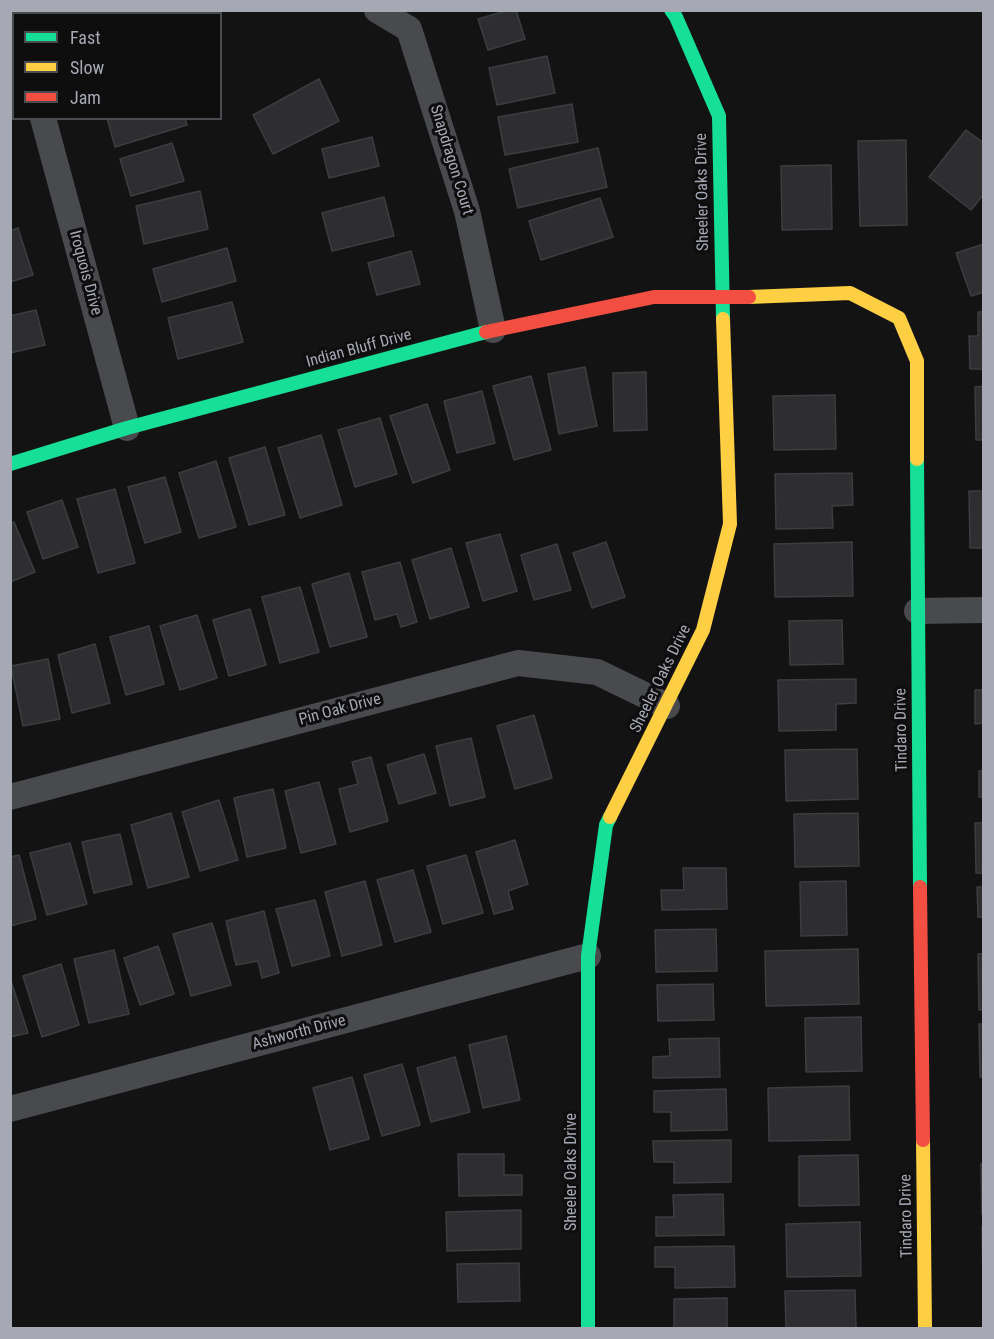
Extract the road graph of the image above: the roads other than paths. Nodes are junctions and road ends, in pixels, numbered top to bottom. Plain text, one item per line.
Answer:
1 (377, 10) edge
2 (671, 10) edge
3 (44, 120) edge
4 (722, 298) junction
5 (493, 330) junction
6 (127, 429) junction
7 (10, 464) edge
8 (917, 610) junction
9 (984, 610) edge
10 (667, 706) junction
11 (10, 797) edge
12 (588, 956) junction
13 (10, 1109) edge
14 (588, 1329) edge
15 (925, 1329) edge

1 - 5 street, Snapdragon Court
2 - 4 street, Sheeler Oaks Drive
3 - 6 street, Iroquois Drive
4 - 5 street, Indian Bluff Drive
4 - 8 street, Tindaro Drive
4 - 10 street, Sheeler Oaks Drive
5 - 6 street, Indian Bluff Drive
6 - 7 street, Indian Bluff Drive
8 - 9 street
8 - 15 street, Tindaro Drive
10 - 11 street, Pin Oak Drive
10 - 12 street, Sheeler Oaks Drive
12 - 13 street, Ashworth Drive
12 - 14 street, Sheeler Oaks Drive

